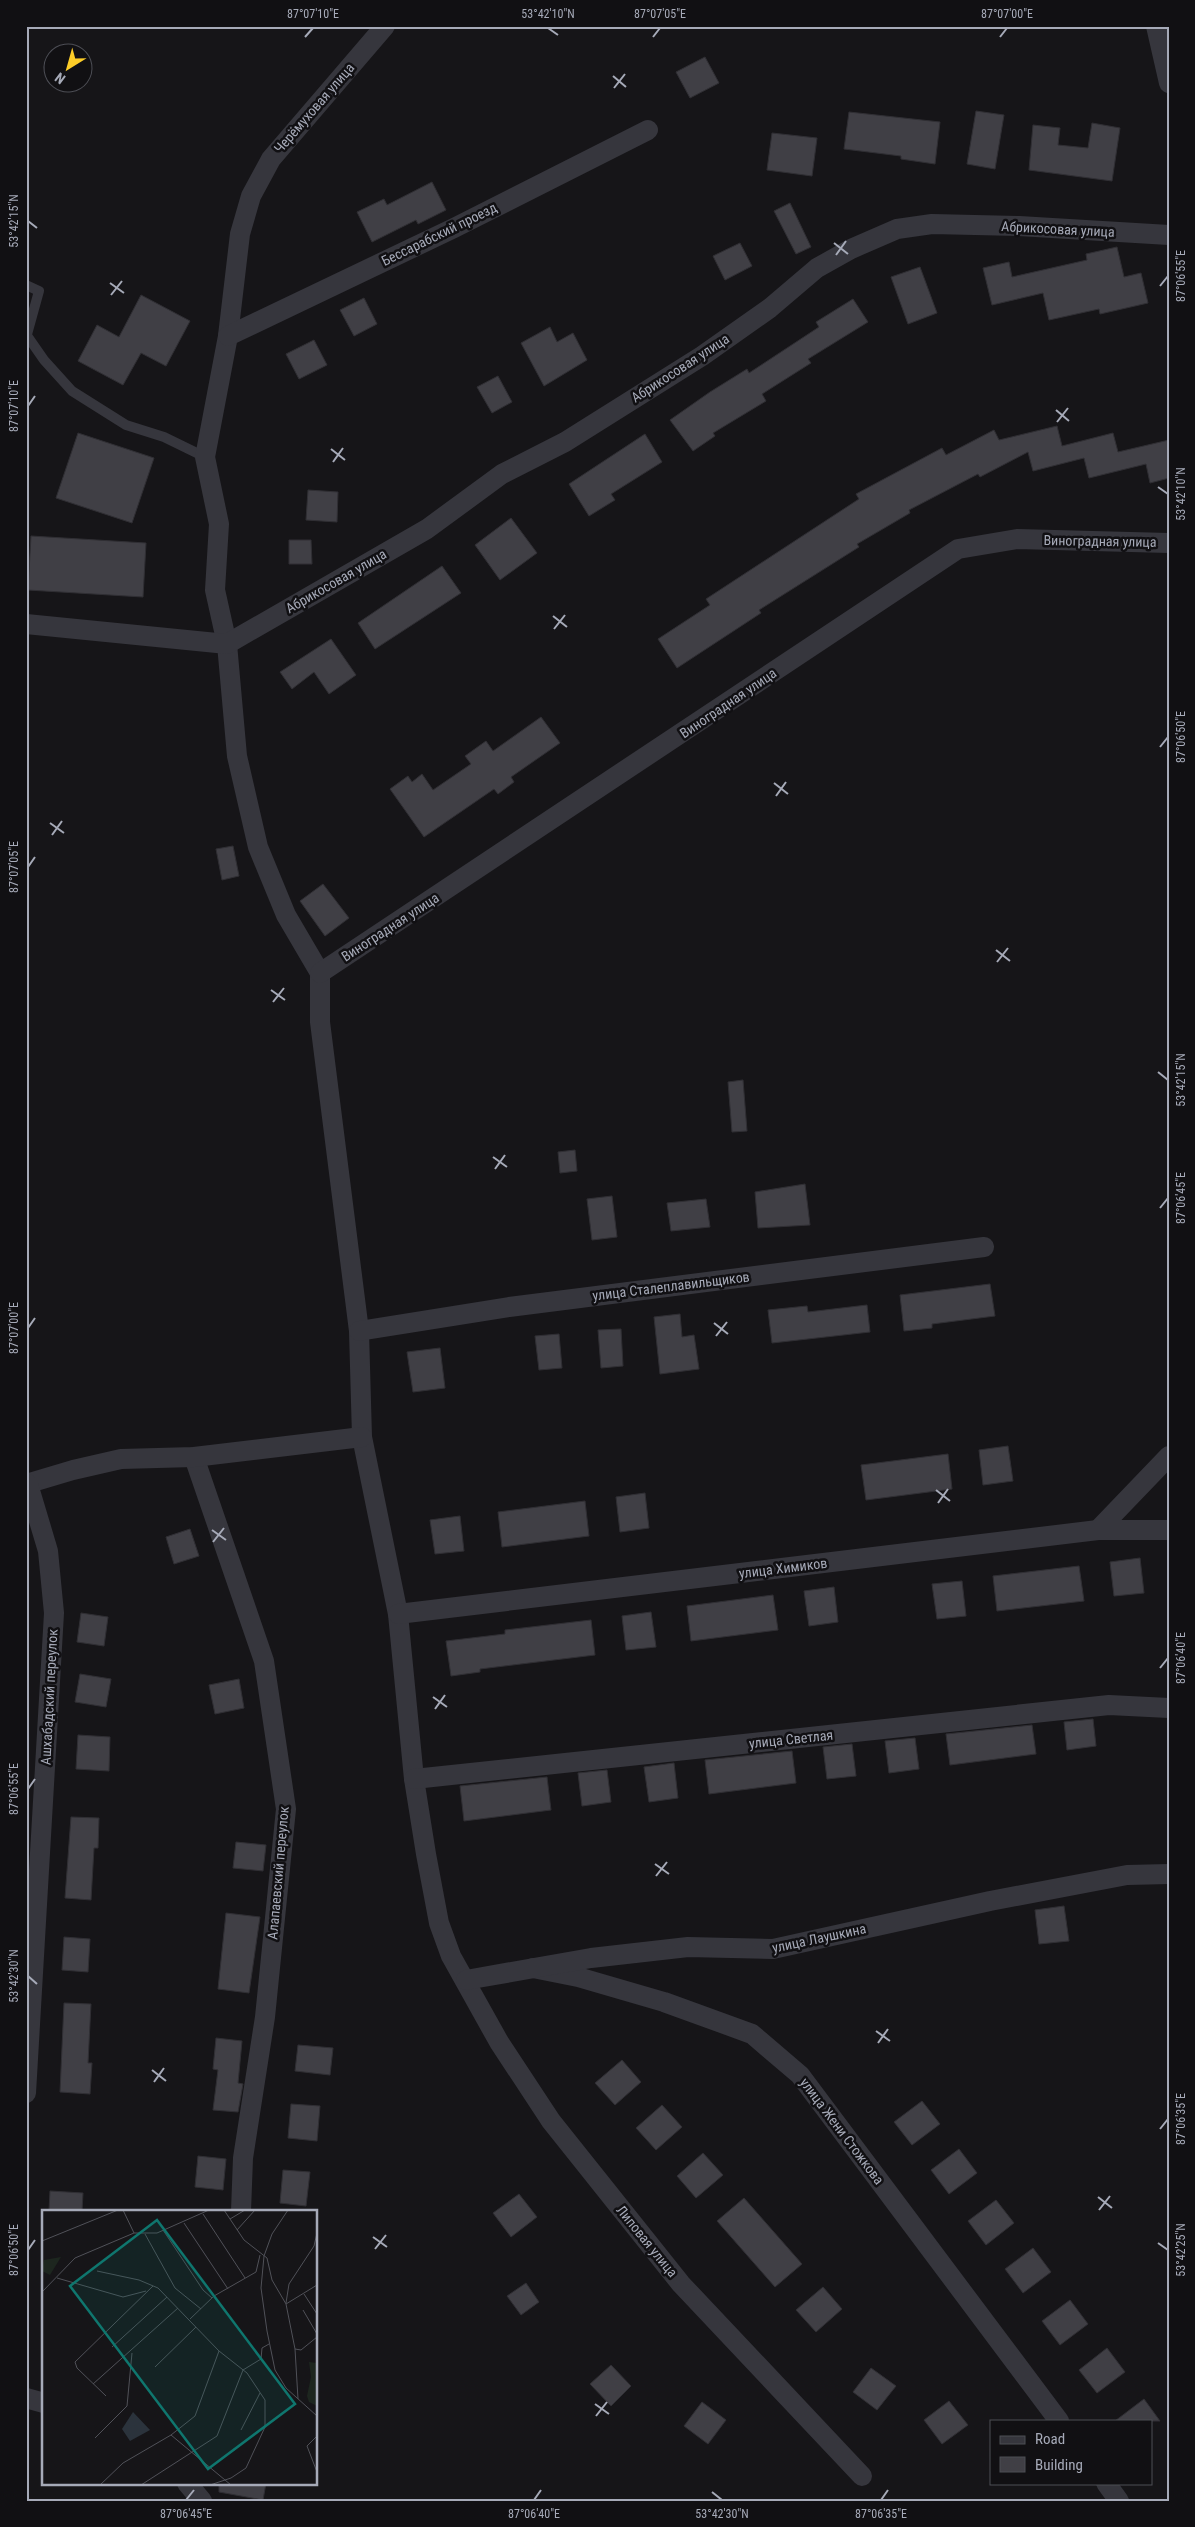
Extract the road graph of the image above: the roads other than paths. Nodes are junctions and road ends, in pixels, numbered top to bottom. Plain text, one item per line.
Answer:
1 (385, 26) edge
2 (1156, 26) edge
3 (1169, 83) edge
4 (648, 130) dead end
5 (1169, 235) edge
6 (26, 285) edge
7 (228, 336) junction
8 (27, 337) edge
9 (206, 457) junction
10 (1169, 543) edge
11 (26, 624) edge
12 (227, 644) junction
13 (320, 973) junction
14 (984, 1247) dead end
15 (359, 1331) junction
16 (362, 1437) junction
17 (1169, 1456) edge
18 (194, 1457) junction
19 (27, 1484) edge
20 (1098, 1530) junction
21 (1169, 1530) edge
22 (398, 1614) junction
23 (1169, 1708) edge
24 (414, 1780) junction
25 (1169, 1874) edge
26 (533, 1968) junction
27 (466, 1980) junction
28 (26, 2093) edge
29 (242, 2210) edge
30 (26, 2398) edge
31 (42, 2402) edge
32 (1058, 2420) edge
33 (862, 2476) dead end
34 (1107, 2484) edge
35 (1119, 2501) edge

1 - 7 street, Черёмуховая улица
2 - 3 street
4 - 7 street, Бессарабский проезд
5 - 12 street, Абрикосовая улица
6 - 8 lane
7 - 9 street, Черёмуховая улица
8 - 9 lane
9 - 12 street
10 - 13 street, Виноградная улица
11 - 12 street
12 - 13 street
13 - 15 street, Липовая улица
14 - 15 street, улица Сталеплавильщиков
15 - 16 street, Липовая улица
16 - 18 street
16 - 22 street, Липовая улица
17 - 20 street
18 - 19 street
18 - 29 street, Алапаевский переулок
19 - 28 street, Ашхабадский переулок
20 - 21 street, улица Химиков
20 - 22 street, улица Химиков
22 - 24 street, Липовая улица
23 - 24 street, улица Светлая
24 - 27 street, Липовая улица
25 - 26 street, улица Лаушкина
26 - 27 street, улица Лаушкина
26 - 32 street, улица Жени Стожкова
27 - 33 street, Липовая улица
30 - 31 street
34 - 35 street

